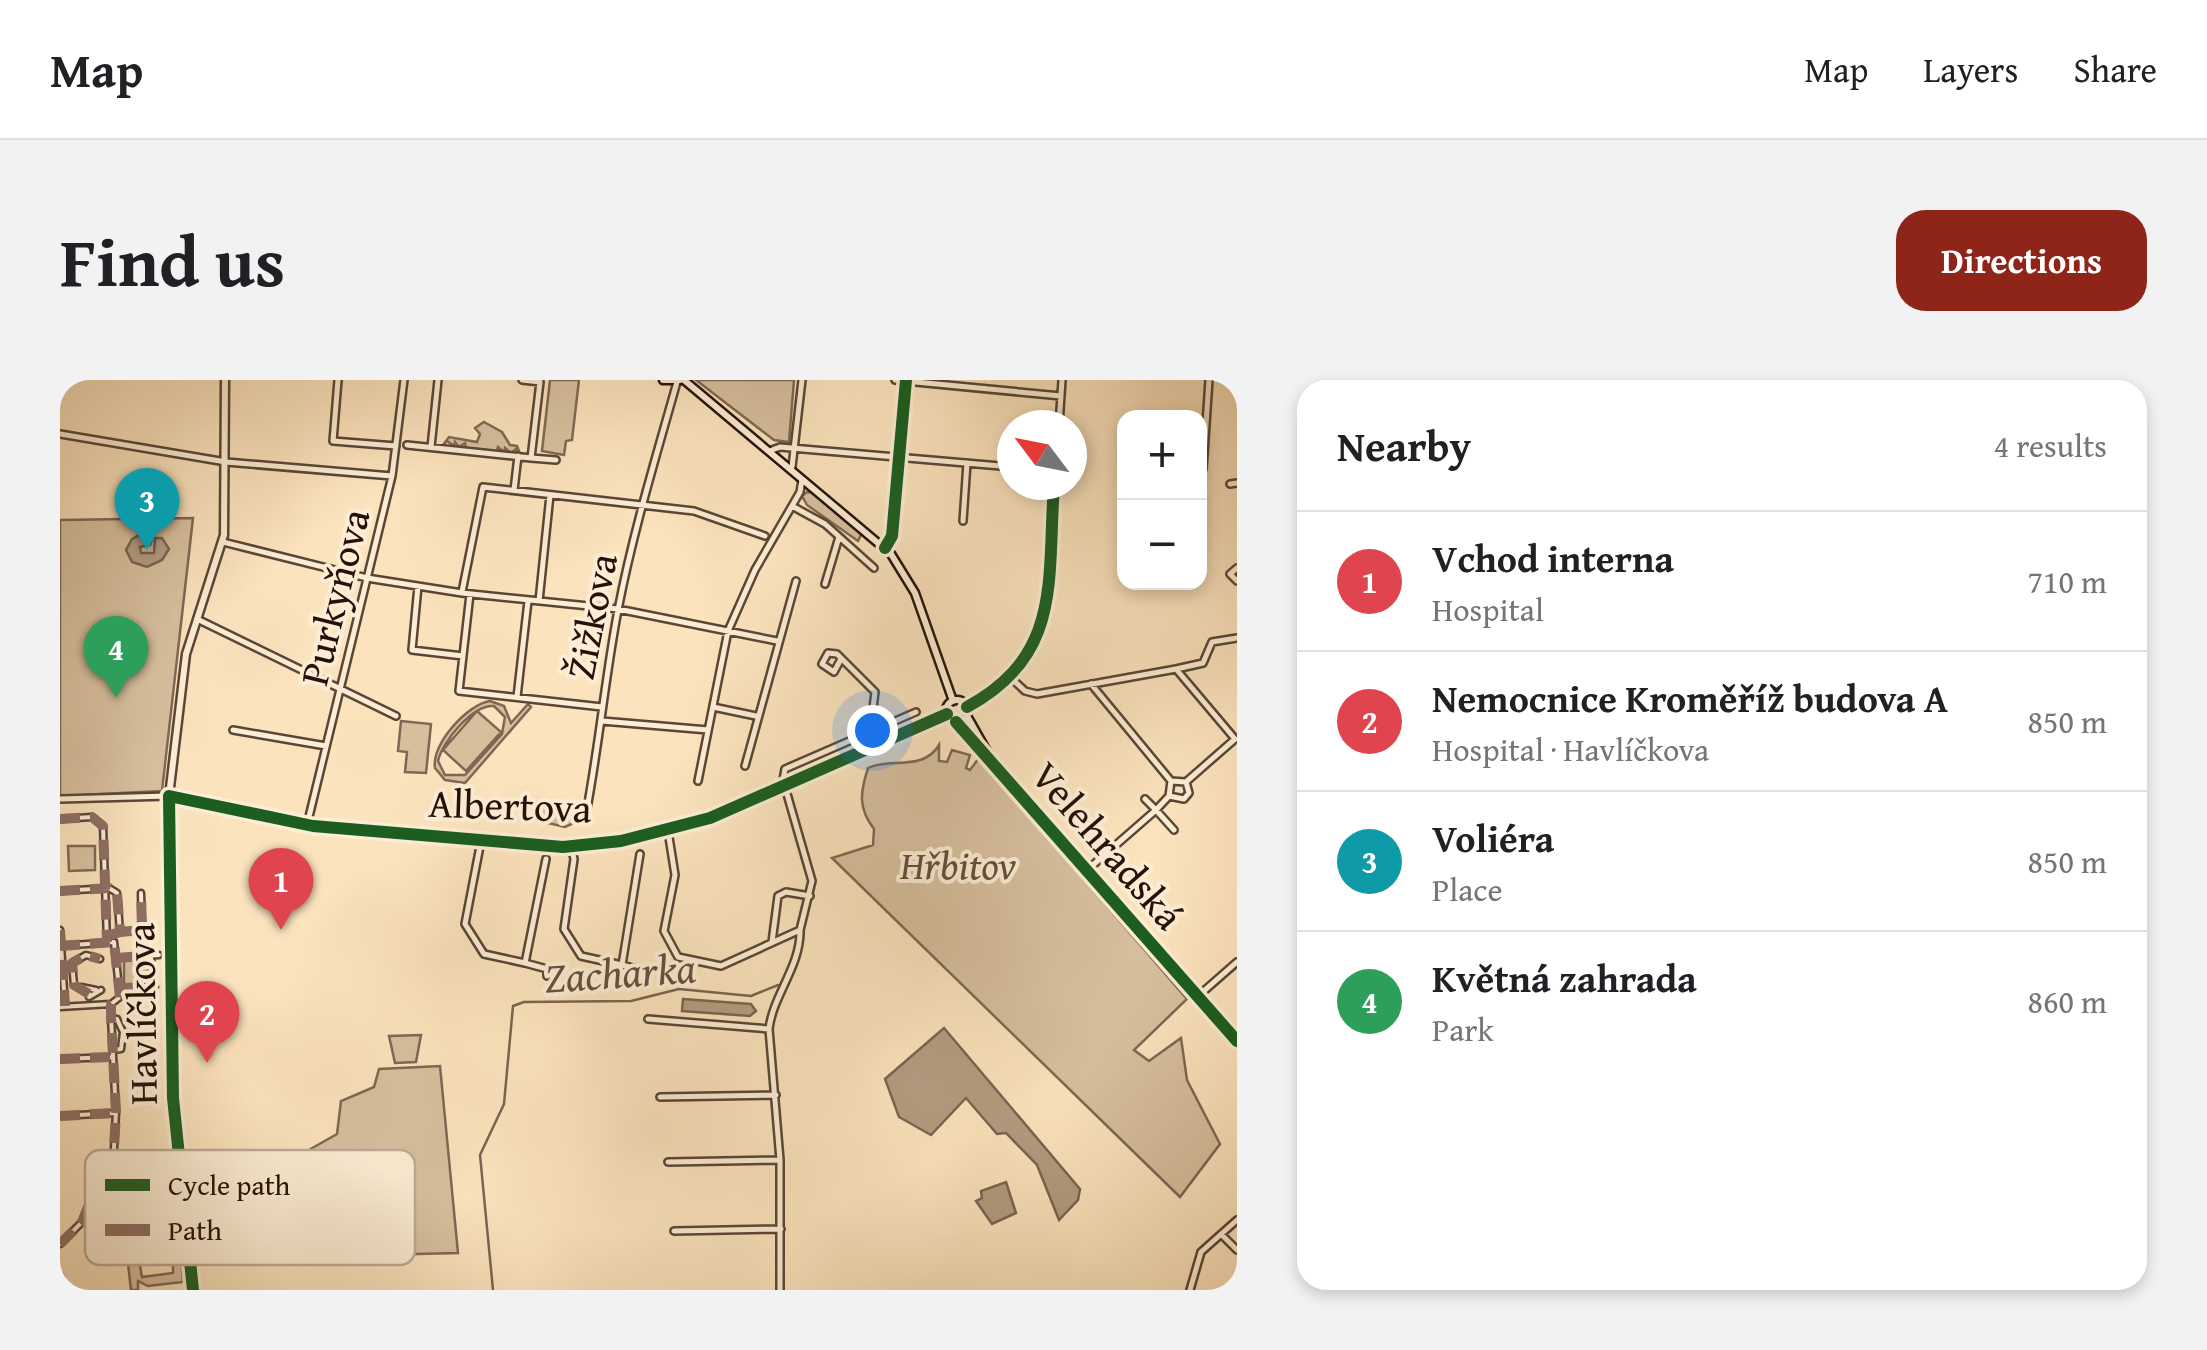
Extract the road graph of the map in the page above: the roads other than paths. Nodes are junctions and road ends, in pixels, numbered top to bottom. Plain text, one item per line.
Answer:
1 (225, 380) edge
2 (338, 380) edge
3 (404, 380) edge
4 (438, 380) edge
5 (522, 380) edge
6 (664, 380) edge
7 (681, 380) edge
8 (802, 380) edge
9 (895, 380) edge
10 (906, 380) edge
11 (1062, 380) edge
12 (1210, 380) edge
13 (540, 381) edge
14 (697, 389) junction
15 (1061, 396) junction
16 (674, 398) junction
17 (1060, 410) edge
18 (1207, 418) edge
19 (60, 434) edge
20 (407, 445) dead end
21 (396, 446) junction
22 (431, 447) junction
23 (796, 448) junction
24 (772, 450) junction
25 (518, 456) junction
26 (899, 457) junction
27 (531, 458) junction
28 (556, 460) dead end
29 (226, 462) junction
30 (967, 463) junction
31 (997, 466) edge
32 (792, 467) junction
33 (392, 476) junction
34 (802, 476) junction
35 (818, 489) junction
36 (514, 490) junction
37 (800, 492) junction
38 (550, 494) junction
39 (1053, 500) edge
40 (640, 504) junction
41 (792, 506) junction
42 (963, 522) dead end
43 (766, 536) dead end
44 (839, 536) junction
45 (222, 542) junction
46 (885, 548) junction
47 (874, 568) dead end
48 (1237, 568) edge
49 (368, 578) junction
50 (796, 581) dead end
51 (1237, 582) edge
52 (824, 584) dead end
53 (418, 586) junction
54 (466, 593) junction
55 (528, 600) junction
56 (539, 601) junction
57 (618, 608) junction
58 (197, 619) junction
59 (728, 632) junction
60 (1237, 638) edge
61 (777, 641) junction
62 (463, 656) junction
63 (841, 659) junction
64 (1176, 669) junction
65 (1011, 678) junction
66 (1090, 684) junction
67 (340, 689) junction
68 (518, 697) junction
69 (953, 701) junction
70 (602, 707) junction
71 (713, 707) junction
72 (916, 712) dead end
73 (967, 712) junction
74 (947, 714) junction
75 (396, 716) dead end
76 (756, 716) junction
77 (602, 721) junction
78 (956, 722) junction
79 (233, 730) dead end
80 (708, 730) junction
81 (870, 732) junction
82 (1236, 740) edge
83 (326, 746) junction
84 (745, 766) dead end
85 (997, 766) junction
86 (698, 781) dead end
87 (1171, 781) junction
88 (1186, 782) junction
89 (784, 786) junction
90 (169, 796) junction
91 (1169, 796) junction
92 (1145, 799) dead end
93 (60, 800) edge
94 (551, 807) dead end
95 (1156, 810) junction
96 (60, 819) edge
97 (306, 825) junction
98 (1174, 830) dead end
99 (668, 831) junction
100 (481, 841) junction
101 (571, 846) junction
102 (640, 854) dead end
103 (546, 858) dead end
104 (1086, 871) junction
105 (105, 888) junction
106 (60, 891) edge
107 (141, 893) dead end
108 (810, 896) junction
109 (60, 930) edge
110 (142, 930) junction
111 (800, 930) junction
112 (120, 932) junction
113 (107, 939) junction
114 (772, 942) junction
115 (61, 946) edge
116 (158, 955) dead end
117 (142, 956) junction
118 (151, 956) junction
119 (118, 958) junction
120 (98, 959) dead end
121 (1237, 962) edge
122 (525, 964) junction
123 (622, 965) junction
124 (73, 967) junction
125 (62, 968) edge
126 (547, 976) dead end
127 (642, 978) dead end
128 (62, 984) edge
129 (73, 984) junction
130 (81, 987) junction
131 (120, 988) junction
132 (89, 994) junction
133 (1197, 996) junction
134 (89, 1004) junction
135 (111, 1004) junction
136 (62, 1006) edge
137 (111, 1018) junction
138 (648, 1019) dead end
139 (769, 1029) junction
140 (1237, 1041) edge
141 (113, 1054) junction
142 (60, 1059) edge
143 (776, 1095) junction
144 (660, 1097) dead end
145 (115, 1113) junction
146 (60, 1116) edge
147 (114, 1150) edge
148 (178, 1150) edge
149 (780, 1160) junction
150 (668, 1162) dead end
151 (85, 1215) edge
152 (1237, 1220) edge
153 (781, 1229) junction
154 (674, 1231) dead end
155 (1221, 1234) junction
156 (60, 1244) edge
157 (1237, 1250) edge
158 (190, 1265) edge
159 (60, 1276) edge
160 (61, 1290) edge
161 (193, 1290) edge
162 (780, 1290) edge
163 (1190, 1290) edge

1 - 29 main road, Havlíčkova
2 - 21 street
3 - 21 street, Purkyňova
4 - 22 street
5 - 13 street
6 - 7 main road
6 - 16 street
7 - 14 main road
7 - 16 street, Žižkova
8 - 23 street
9 - 10 street
10 - 15 street
10 - 26 street
11 - 15 street
12 - 18 street
13 - 27 street
14 - 16 street
14 - 24 main road
15 - 17 street
16 - 40 street, Žižkova
19 - 29 street
20 - 22 street
21 - 33 street, Purkyňova
22 - 25 street
23 - 24 street
23 - 26 street
23 - 32 street
24 - 32 main road
25 - 27 street
25 - 36 street
26 - 30 street
26 - 46 street
27 - 28 street
29 - 33 street
29 - 45 main road, Havlíčkova
30 - 31 street
30 - 42 street
32 - 34 main road
33 - 49 street, Purkyňova
34 - 35 main road
34 - 37 street
35 - 37 street
35 - 46 main road
36 - 38 street
36 - 54 street
37 - 41 street
38 - 40 street
38 - 56 street
39 - 65 street
40 - 43 street
40 - 57 street, Žižkova
41 - 44 street
41 - 59 street
44 - 47 street
44 - 52 street
45 - 49 street
45 - 58 main road, Havlíčkova
46 - 69 main road
48 - 51 street
49 - 53 street
49 - 67 street, Purkyňova
50 - 61 street
53 - 54 street
53 - 62 street
54 - 55 street
54 - 62 street
55 - 56 street
55 - 68 street
56 - 57 street
57 - 59 street
57 - 70 street, Žižkova
58 - 67 street
58 - 90 main road, Havlíčkova
59 - 61 street
59 - 71 street
60 - 64 street
61 - 76 street
62 - 68 street
63 - 63 street
63 - 81 street
64 - 66 street
64 - 82 street
65 - 66 street
65 - 73 street
66 - 87 street
67 - 75 street
67 - 83 street, Purkyňova
68 - 70 street
69 - 73 main road
69 - 74 main road
70 - 77 street, Žižkova
71 - 76 street
71 - 80 street
72 - 81 street, Albertova
73 - 78 main road
73 - 85 main road, Velehradská
74 - 78 main road, Velehradská
74 - 89 street, Albertova
76 - 84 street
77 - 80 street
77 - 94 street, Žižkova
78 - 85 main road, Velehradská
79 - 83 street
80 - 86 street
81 - 89 street, Albertova
82 - 88 street, Velehradská
83 - 97 street, Purkyňova
85 - 104 main road, Velehradská
87 - 88 street
87 - 91 street, Velehradská
88 - 91 street, Velehradská
89 - 99 street, Albertova
89 - 108 street
90 - 93 street, Albertova
90 - 97 street, Albertova
90 - 148 main road, Havlíčkova
91 - 95 street, Velehradská
92 - 95 street, Velehradská
95 - 98 street, Velehradská
95 - 104 street, Velehradská
96 - 105 street
97 - 100 street, Albertova
99 - 101 street, Albertova
99 - 114 street
100 - 101 street, Albertova
100 - 122 street
101 - 123 street
102 - 123 street
103 - 122 street
104 - 133 main road, Velehradská
105 - 106 street
105 - 112 street
105 - 113 street
107 - 110 street
108 - 111 street
108 - 114 street
109 - 115 street
110 - 112 street
110 - 117 street
111 - 114 street
111 - 139 street
112 - 113 street
113 - 115 street
113 - 119 street
115 - 125 street
116 - 118 street
117 - 118 street
117 - 119 street
118 - 131 street
119 - 131 street
120 - 124 street
121 - 133 street
122 - 126 street
123 - 127 street
124 - 125 street
124 - 129 street
125 - 128 street
128 - 129 street
128 - 136 street
129 - 130 street
130 - 132 street
130 - 132 street
131 - 135 street
132 - 134 street
133 - 140 main road, Velehradská
134 - 135 street
134 - 136 street
135 - 137 street
137 - 141 street
137 - 141 street
138 - 139 street
139 - 143 street
141 - 142 street
141 - 145 street
143 - 144 street
143 - 149 street
145 - 146 street
145 - 147 street
149 - 150 street
149 - 153 street
151 - 156 street
152 - 155 street
153 - 154 street
153 - 162 street
155 - 157 street
155 - 163 street
158 - 161 main road, Havlíčkova
159 - 160 street

